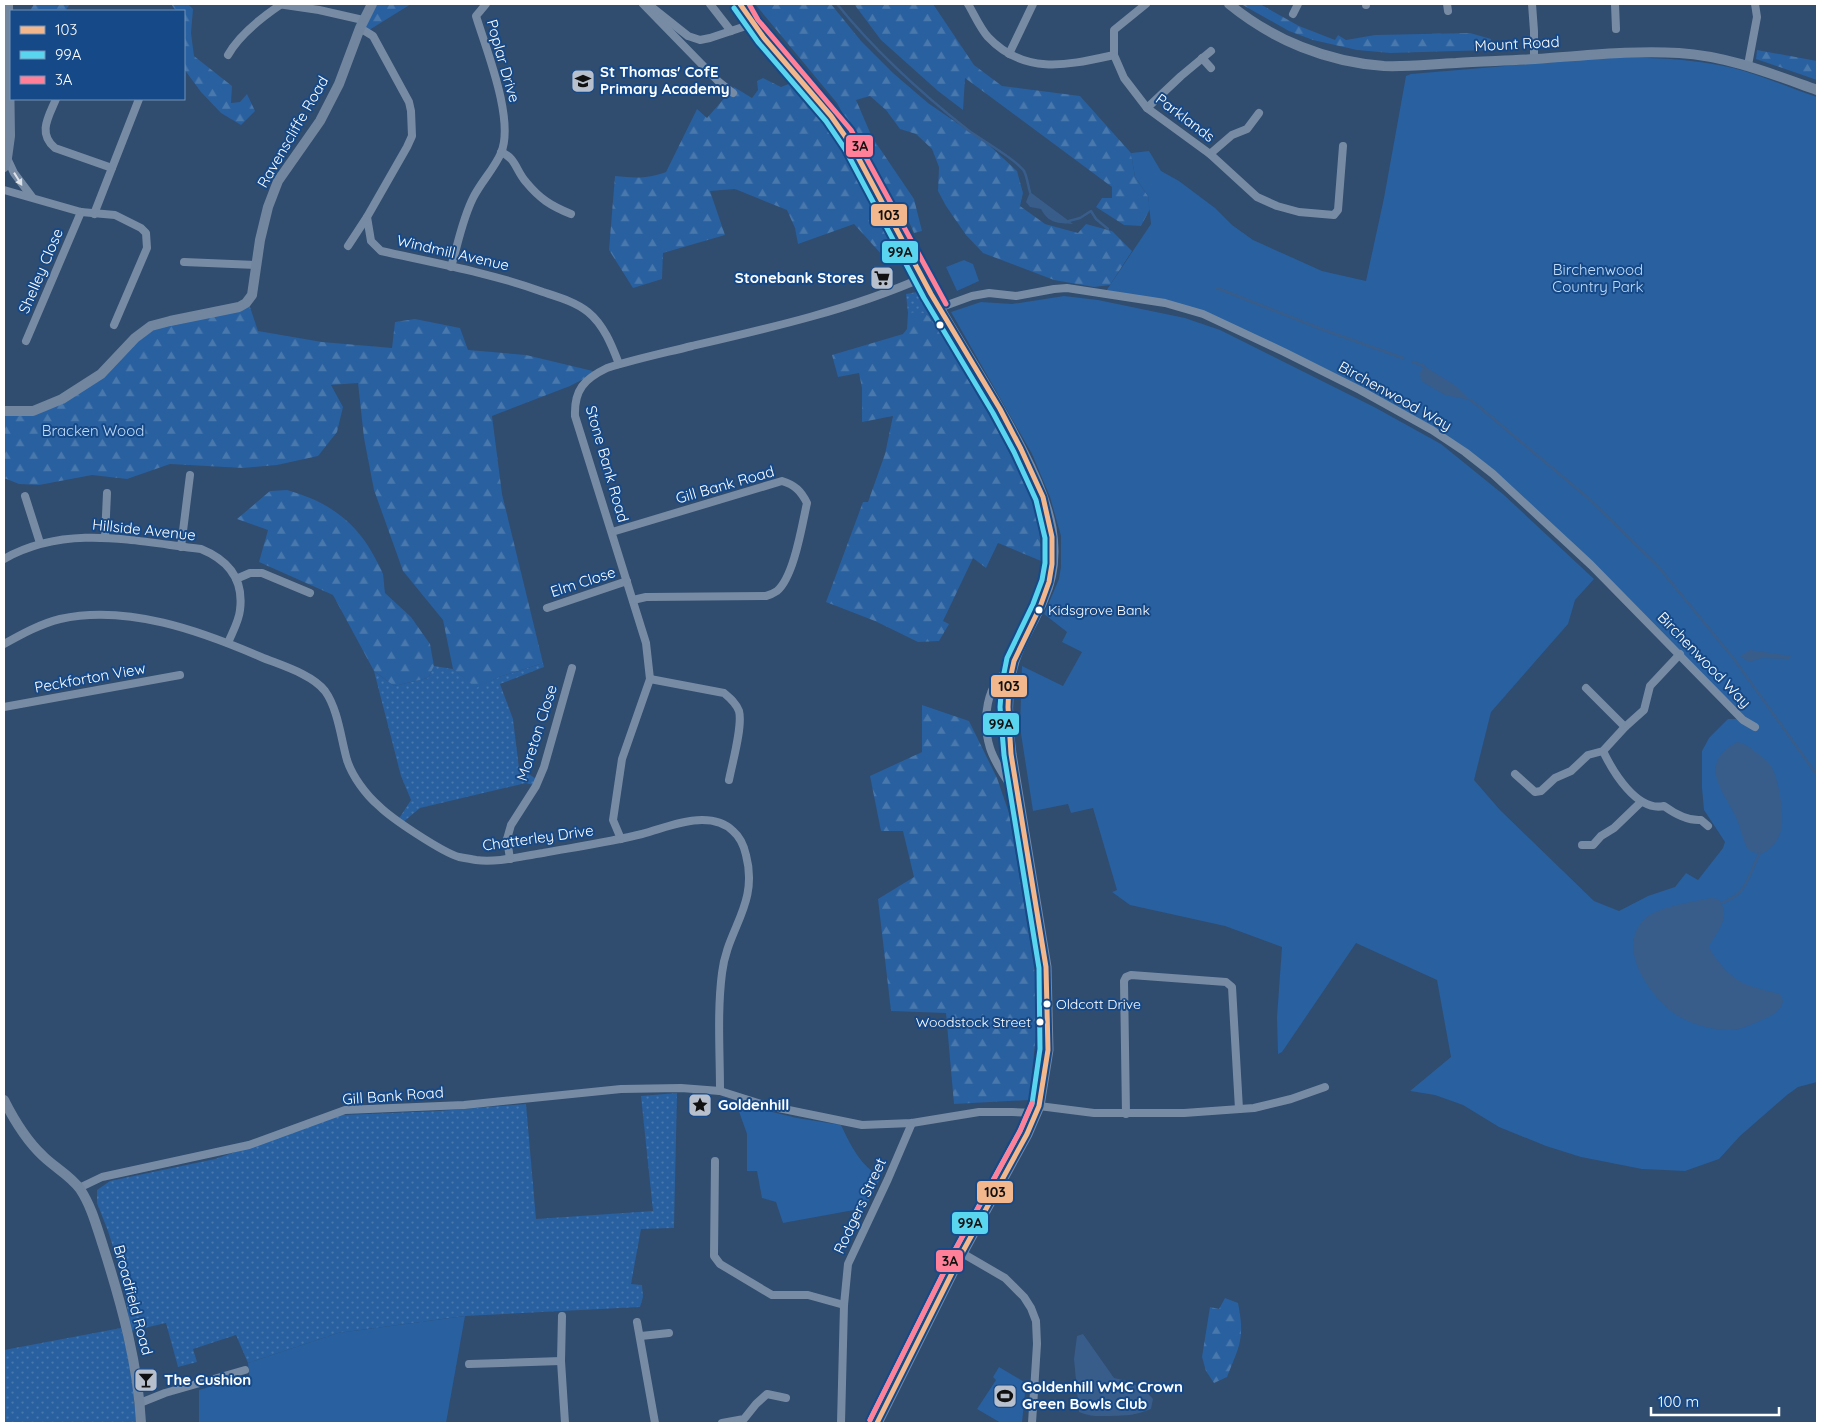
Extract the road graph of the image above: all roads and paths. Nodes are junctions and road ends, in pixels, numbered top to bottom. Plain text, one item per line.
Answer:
1 (8, 4) edge
2 (279, 4) edge
3 (372, 4) edge
4 (486, 4) edge
5 (643, 4) edge
6 (647, 4) edge
7 (710, 4) edge
8 (740, 4) edge
9 (968, 4) edge
10 (1033, 4) edge
11 (1146, 4) edge
12 (1229, 4) edge
13 (1298, 4) edge
14 (1532, 4) edge
15 (1615, 4) edge
16 (1755, 4) edge
17 (1293, 14) dead end
18 (361, 24) junction
19 (752, 24) junction
20 (1616, 29) dead end
21 (731, 31) junction
22 (228, 50) dead end
23 (1211, 51) dead end
24 (1009, 54) junction
25 (1114, 55) junction
26 (1202, 58) junction
27 (1534, 59) junction
28 (1748, 65) junction
29 (1210, 68) dead end
30 (1817, 90) edge
31 (733, 93) dead end
32 (56, 100) edge
33 (139, 100) edge
34 (1147, 108) junction
35 (1259, 113) dead end
36 (1343, 146) dead end
37 (501, 152) junction
38 (1210, 154) junction
39 (6, 162) edge
40 (112, 168) junction
41 (4, 190) edge
42 (32, 197) junction
43 (81, 212) junction
44 (94, 214) junction
45 (571, 214) dead end
46 (367, 217) junction
47 (348, 246) dead end
48 (184, 262) dead end
49 (257, 265) junction
50 (452, 267) junction
51 (922, 278) junction
52 (939, 308) junction
53 (114, 325) dead end
54 (26, 341) dead end
55 (619, 364) junction
56 (4, 411) edge
57 (190, 475) dead end
58 (107, 494) dead end
59 (25, 496) dead end
60 (612, 532) junction
61 (105, 537) junction
62 (40, 543) junction
63 (181, 547) junction
64 (4, 559) edge
65 (236, 579) junction
66 (627, 582) junction
67 (310, 593) dead end
68 (633, 600) junction
69 (548, 608) dead end
70 (228, 643) junction
71 (4, 644) edge
72 (1680, 654) junction
73 (572, 668) dead end
74 (1012, 668) junction
75 (180, 675) dead end
76 (650, 679) junction
77 (1586, 688) dead end
78 (4, 707) edge
79 (1745, 721) junction
80 (1625, 727) junction
81 (1755, 727) dead end
82 (1739, 728) dead end
83 (1603, 751) junction
84 (1515, 774) dead end
85 (729, 780) dead end
86 (1018, 799) junction
87 (1641, 802) junction
88 (1708, 826) dead end
89 (621, 839) junction
90 (1582, 845) dead end
91 (510, 858) junction
92 (1326, 1087) dead end
93 (720, 1091) junction
94 (4, 1100) edge
95 (1239, 1109) junction
96 (1038, 1110) junction
97 (1126, 1114) junction
98 (912, 1123) junction
99 (715, 1161) dead end
100 (79, 1188) junction
101 (962, 1253) junction
102 (844, 1305) junction
103 (562, 1316) dead end
104 (637, 1322) dead end
105 (669, 1333) dead end
106 (641, 1336) junction
107 (561, 1361) junction
108 (469, 1364) dead end
109 (245, 1370) dead end
110 (786, 1398) dead end
111 (140, 1403) junction
112 (141, 1423) edge
113 (565, 1423) edge
114 (655, 1423) edge
115 (722, 1423) edge
116 (840, 1423) edge
117 (877, 1423) edge
118 (1032, 1423) edge

1 - 39 street
2 - 18 street
2 - 22 street
3 - 18 street, Ravenscliffe Road
4 - 37 street, Poplar Drive
5 - 31 street
6 - 21 street
7 - 21 street
8 - 19 main road
9 - 24 street
10 - 24 street
11 - 25 street, Parklands
12 - 27 street, Mount Road
13 - 17 street
14 - 27 street
15 - 20 street
16 - 28 street
18 - 46 street
18 - 49 street, Ravenscliffe Road
19 - 21 street
19 - 51 main road
23 - 26 street
24 - 25 street
25 - 34 street, Parklands
26 - 29 street
26 - 34 street
27 - 28 street, Mount Road
28 - 30 street, Mount Road
32 - 40 street
33 - 40 street
34 - 38 street, Parklands
35 - 38 street
36 - 38 street, Parklands
37 - 45 street
37 - 50 street, Poplar Drive
39 -> 42 street
40 - 44 street
41 - 42 street
42 - 43 street
43 - 44 street
43 - 54 street, Shelley Close
44 - 53 street
46 - 47 street
46 - 50 street, Windmill Avenue
48 - 49 street
49 - 56 street, Ravenscliffe Road
50 - 55 street, Windmill Avenue
51 - 52 main road
51 - 55 street, Stone Bank Road
52 - 72 street, Birchenwood Way
52 - 74 main road
55 - 60 street, Stone Bank Road
57 - 63 street
58 - 61 street
59 - 62 street
60 - 66 street, Stone Bank Road
60 - 68 street, Gill Bank Road
61 - 62 street, Hillside Avenue
61 - 63 street, Hillside Avenue
62 - 64 street, Hillside Avenue
63 - 65 street, Hillside Avenue
65 - 67 street
65 - 70 street, Hillside Avenue
66 - 68 street, Stone Bank Road
66 - 69 street, Elm Close
68 - 76 street, Stone Bank Road
70 - 71 street, Chatterley Drive
70 - 91 street, Chatterley Drive
72 - 79 street, Birchenwood Way
72 - 80 street
73 - 91 street, Moreton Close
74 - 86 main road
74 - 86 street
75 - 78 street, Peckforton View
76 - 85 street
76 - 89 street, Stone Bank Road
77 - 80 street
79 - 81 street, Birchenwood Way
79 - 82 street, Birchenwood Way
80 - 83 street
83 - 84 street
83 - 87 street
86 - 96 main road
87 - 88 street
87 - 90 street
89 - 91 street, Chatterley Drive
89 - 93 street, Chatterley Drive
92 - 95 street
93 - 98 street
93 - 100 street, Gill Bank Road
94 - 100 street
95 - 97 street
95 - 97 street
96 - 97 street
96 - 98 street
96 - 101 main road
98 - 102 street, Rodgers Street
99 - 102 street
100 - 111 street, Broadfield Road
101 - 117 main road
101 - 118 street
102 - 116 street, Rodgers Street
103 - 107 street
104 - 106 street
105 - 106 street
106 - 114 street
107 - 108 street
107 - 113 street
109 - 111 street
110 - 115 street
111 - 112 street, Broadfield Road

